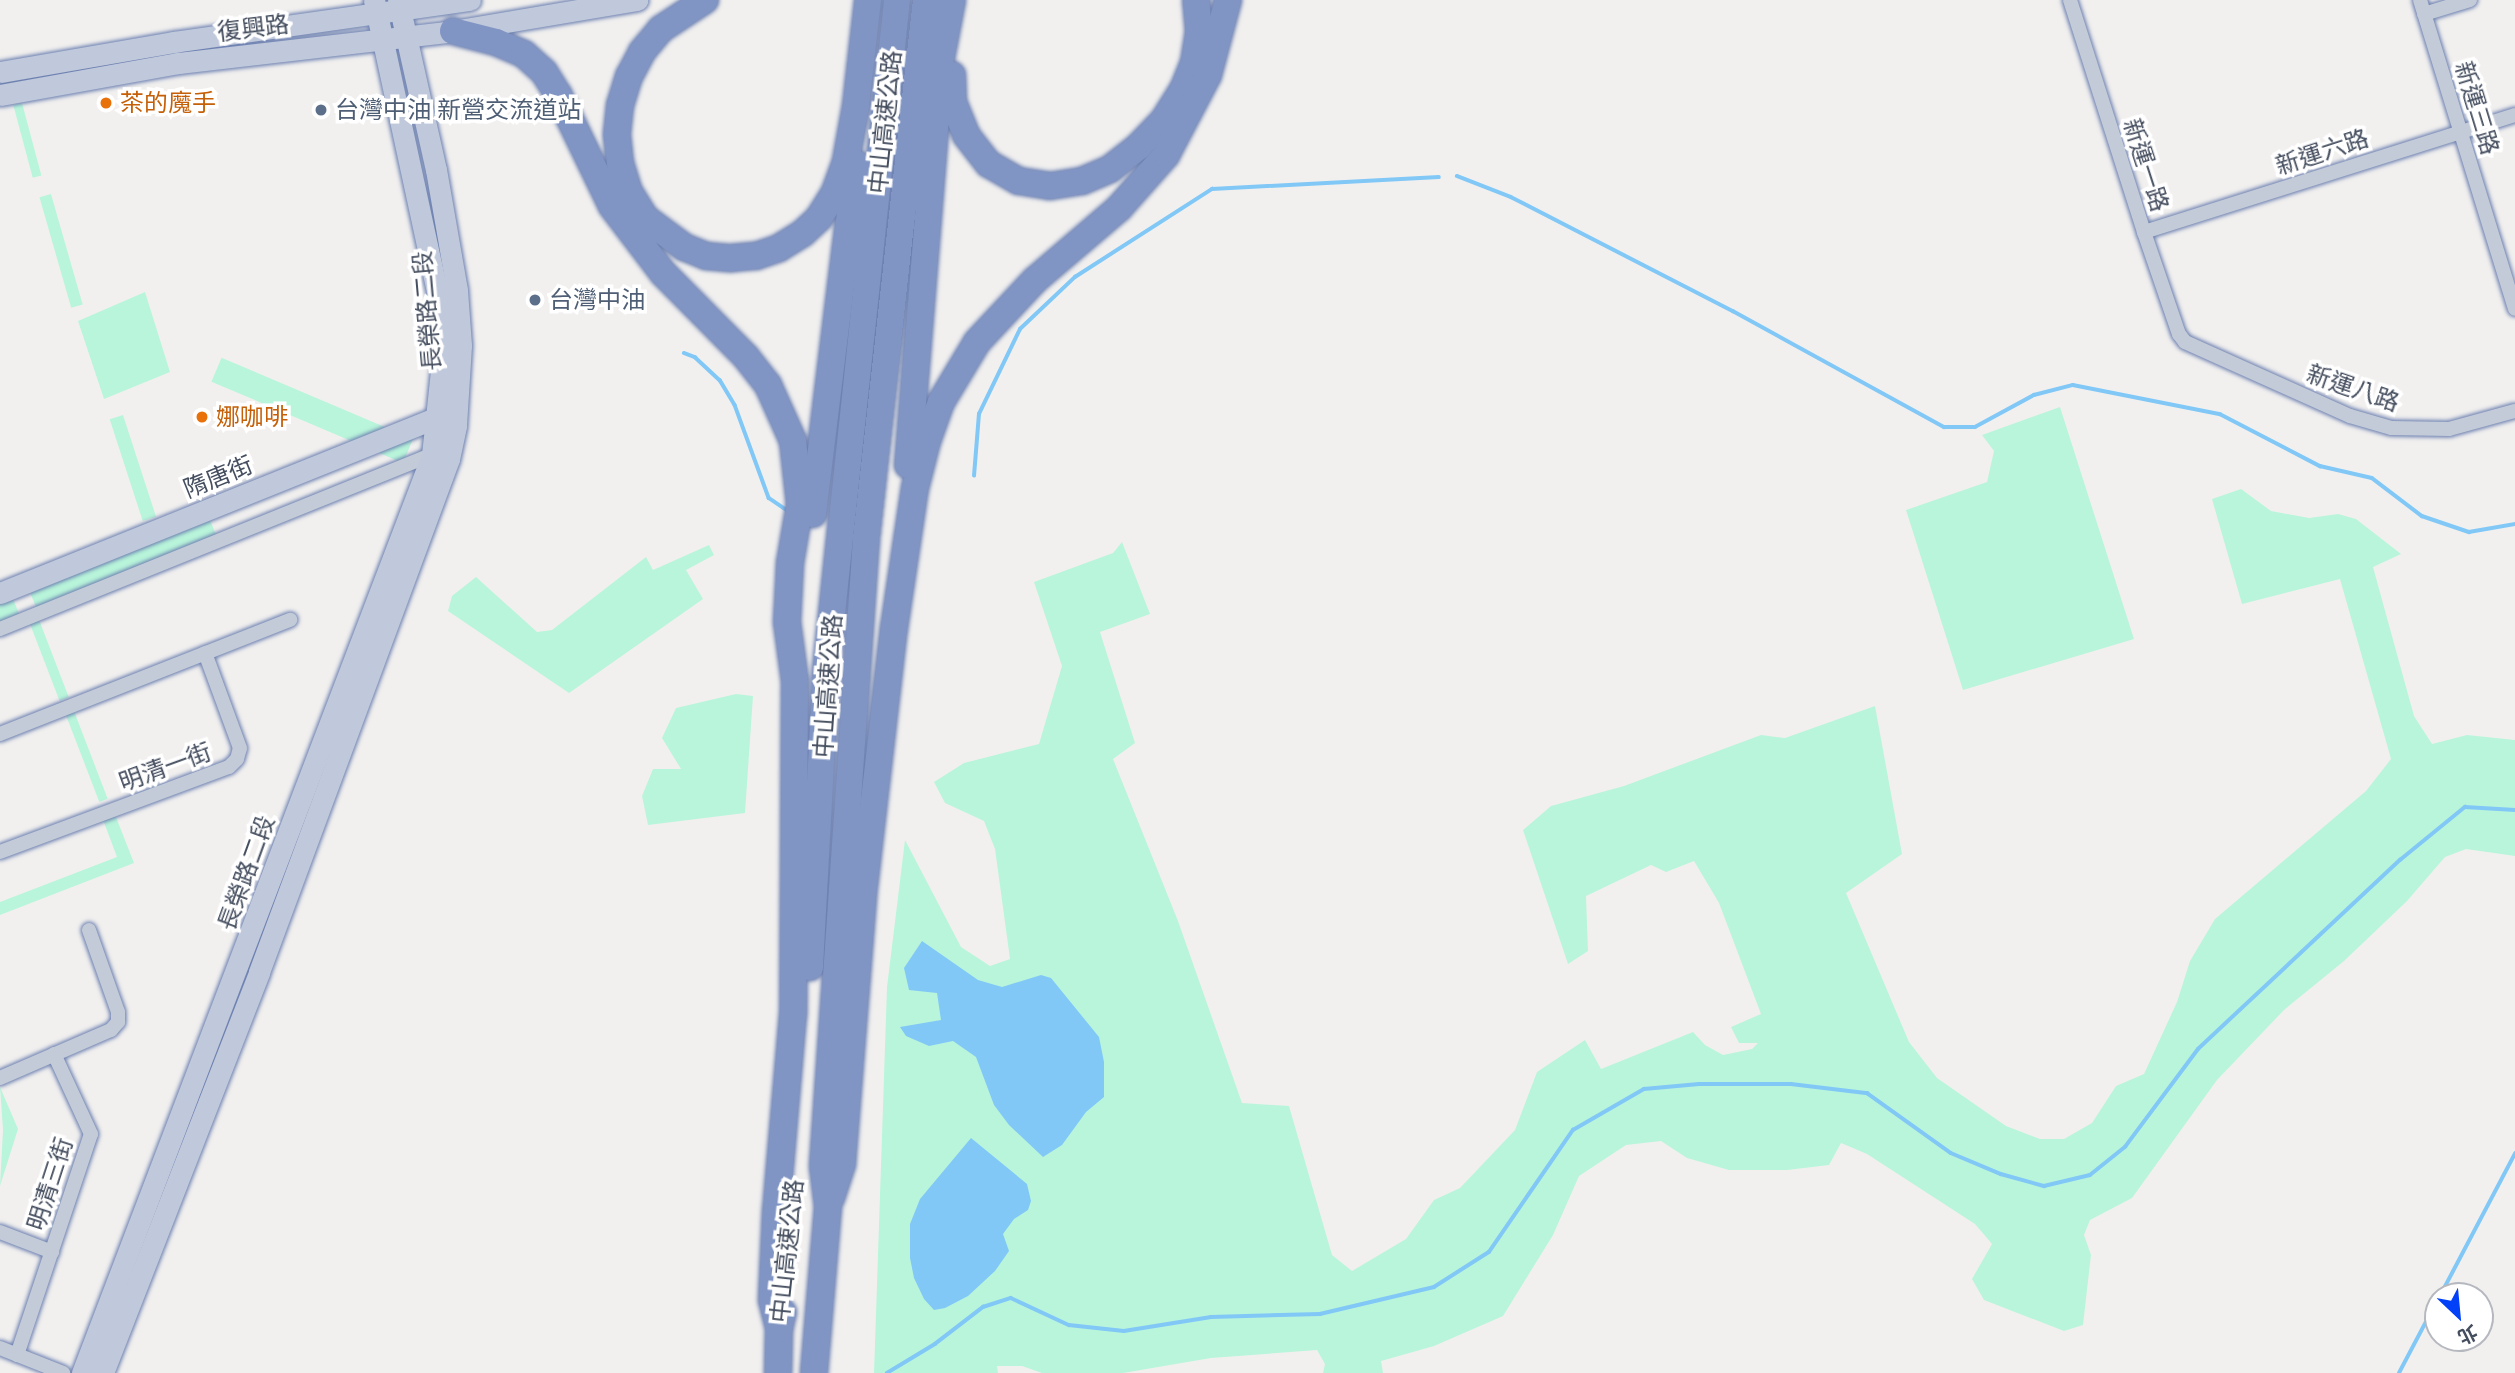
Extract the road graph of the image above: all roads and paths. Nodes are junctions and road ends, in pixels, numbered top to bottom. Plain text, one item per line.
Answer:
1 (470, 0) edge
2 (637, 0) edge
3 (705, 0) edge
4 (868, 0) edge
5 (897, 0) edge
6 (1196, 0) edge
7 (1228, 0) edge
8 (2070, 0) edge
9 (2470, 0) edge
10 (943, 2) edge
11 (398, 4) edge
12 (375, 6) edge
13 (2422, 7) edge
14 (453, 31) junction
15 (404, 36) junction
16 (382, 39) junction
17 (0, 72) edge
18 (0, 95) edge
19 (856, 106) junction
20 (2515, 115) edge
21 (2460, 132) junction
22 (2144, 232) junction
23 (2515, 309) edge
24 (2185, 342) joint
25 (2515, 411) edge
26 (447, 421) junction
27 (442, 451) junction
28 (0, 593) edge
29 (290, 620) dead end
30 (894, 628) junction
31 (0, 629) edge
32 (205, 653) junction
33 (795, 681) junction
34 (0, 734) edge
35 (0, 852) edge
36 (89, 930) dead end
37 (54, 1054) junction
38 (0, 1078) edge
39 (828, 1207) junction
40 (154, 1216) junction
41 (0, 1232) edge
42 (52, 1252) junction
43 (779, 1329) junction
44 (0, 1348) edge
45 (17, 1355) junction
46 (63, 1373) edge
47 (82, 1373) edge
48 (103, 1373) edge
49 (778, 1373) edge
50 (814, 1373) edge

1 - 11 main road, 復興路
2 - 14 main road, 復興路
3 - 19 highway
4 - 19 highway
5 - 43 highway, 中山高速公路
6 - 10 highway
7 - 30 highway
8 - 22 street, 新運一路
9 - 13 street
10 - 30 highway
10 - 39 highway, 中山高速公路
11 - 12 main road, 復興路
11 - 15 main road, 長榮路二段
12 - 16 main road, 長榮路二段
12 - 17 main road, 復興路
13 - 21 street, 新運三路
14 - 15 main road, 復興路
14 - 33 highway
15 - 16 main road, 復興路
15 - 26 main road, 長榮路二段
16 - 18 main road, 復興路
16 - 26 main road, 長榮路二段
19 - 33 highway
20 - 21 street, 新運六路
21 - 22 street, 新運六路
21 - 23 street, 新運三路
22 - 24 street, 新運一路
24 - 25 street, 新運八路
26 - 27 main road, 長榮路二段
26 - 28 main road, 隋唐街
27 - 31 street
27 - 40 main road, 長榮路二段
29 - 32 street
30 - 39 highway
32 - 34 street
32 - 35 street, 明清一街
33 - 43 highway
36 - 37 street
37 - 38 street
37 - 42 street, 明清三街
39 - 50 highway, 中山高速公路
40 - 47 main road, 長榮路二段
40 - 48 main road, 長榮路二段
41 - 42 street, 明清三街
42 - 45 street, 明清三街
43 - 49 highway, 中山高速公路
44 - 45 street
45 - 46 street

